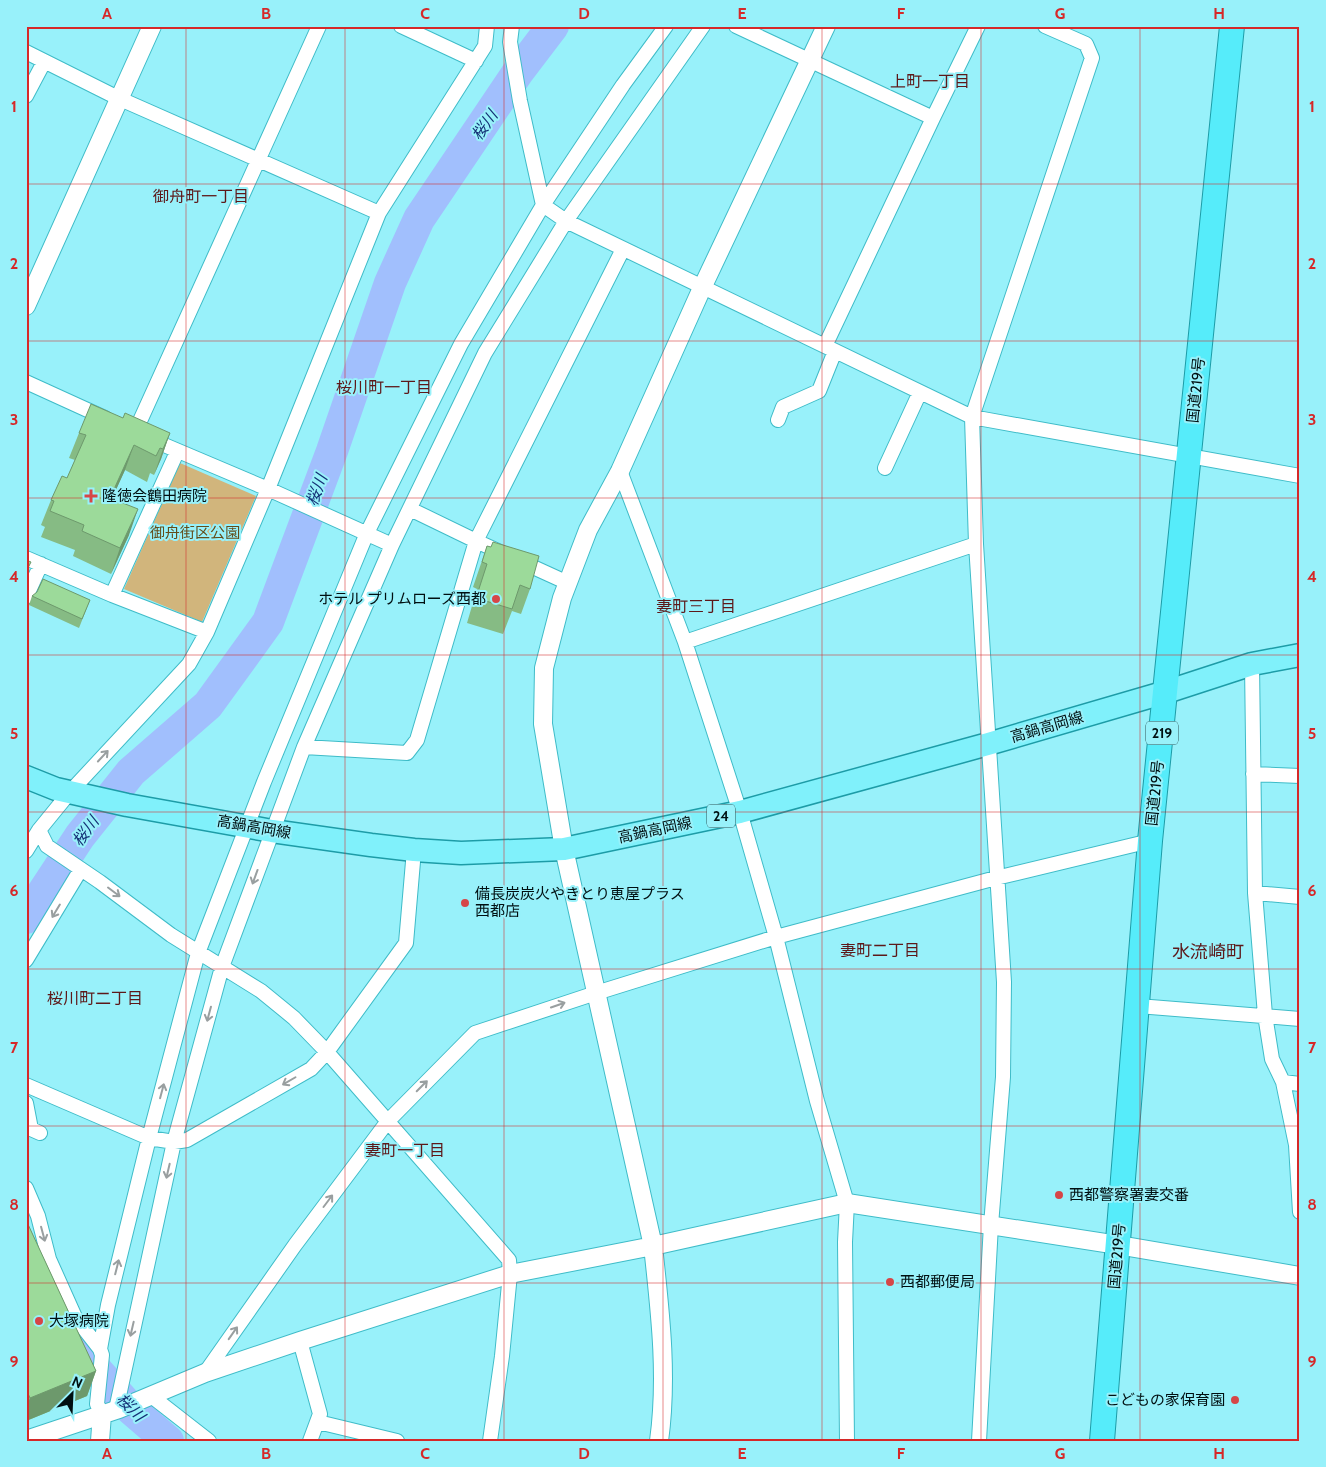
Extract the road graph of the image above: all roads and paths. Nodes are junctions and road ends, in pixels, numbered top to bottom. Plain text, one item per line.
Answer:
1 (152, 26) edge
2 (319, 26) edge
3 (401, 26) edge
4 (487, 26) edge
5 (512, 26) edge
6 (666, 26) edge
7 (703, 26) edge
8 (736, 26) edge
9 (826, 26) edge
10 (978, 26) edge
11 (1045, 26) edge
12 (1232, 26) edge
13 (26, 52) edge
14 (476, 61) junction
15 (809, 61) junction
16 (44, 62) junction
17 (26, 96) edge
18 (118, 98) junction
19 (933, 118) junction
20 (258, 159) junction
21 (543, 205) junction
22 (379, 213) junction
23 (566, 221) junction
24 (623, 249) junction
25 (702, 288) junction
26 (26, 306) edge
27 (830, 349) junction
28 (26, 382) edge
29 (920, 392) junction
30 (972, 417) junction
31 (778, 420) dead end
32 (126, 428) junction
33 (177, 452) junction
34 (1189, 456) junction
35 (885, 468) dead end
36 (620, 471) junction
37 (1300, 476) edge
38 (268, 489) junction
39 (410, 508) junction
40 (367, 533) junction
41 (476, 540) junction
42 (976, 544) junction
43 (392, 545) junction
44 (26, 558) edge
45 (41, 564) junction
46 (568, 583) junction
47 (112, 595) junction
48 (26, 597) edge
49 (207, 632) junction
50 (685, 642) junction
51 (1300, 655) edge
52 (1252, 664) junction
53 (1166, 692) junction
54 (988, 744) junction
55 (304, 746) junction
56 (1252, 774) junction
57 (1300, 776) edge
58 (26, 777) edge
59 (74, 793) junction
60 (740, 812) junction
61 (246, 826) junction
62 (39, 830) junction
63 (272, 831) junction
64 (1150, 841) junction
65 (564, 849) junction
66 (414, 850) junction
67 (26, 851) edge
68 (78, 867) junction
69 (996, 878) junction
70 (1255, 893) junction
71 (1300, 896) edge
72 (776, 937) junction
73 (198, 953) junction
74 (26, 960) edge
75 (222, 967) junction
76 (596, 993) junction
77 (1138, 1006) junction
78 (1265, 1015) junction
79 (1300, 1019) edge
80 (327, 1052) junction
81 (1283, 1082) junction
82 (1300, 1084) edge
83 (26, 1085) edge
84 (26, 1103) edge
85 (388, 1121) junction
86 (40, 1133) dead end
87 (149, 1138) junction
88 (174, 1142) junction
89 (1298, 1145) edge
90 (26, 1188) edge
91 (848, 1203) junction
92 (1300, 1212) edge
93 (991, 1225) junction
94 (1118, 1245) junction
95 (653, 1246) junction
96 (510, 1274) junction
97 (1300, 1276) edge
98 (300, 1341) junction
99 (101, 1352) junction
100 (206, 1373) junction
101 (148, 1396) junction
102 (110, 1408) junction
103 (318, 1422) junction
104 (26, 1440) edge
105 (100, 1441) edge
106 (209, 1441) edge
107 (310, 1441) edge
108 (397, 1441) edge
109 (490, 1441) edge
110 (659, 1441) edge
111 (847, 1441) edge
112 (979, 1441) edge
113 (1102, 1441) edge

1 - 18 street
2 - 20 street
3 - 14 street
4 - 14 street
5 - 21 street
6 - 21 street
7 - 23 street
8 - 15 street
9 - 15 street
10 - 19 street
11 - 30 street
12 - 34 highway, 国道219号 / 219
13 - 16 street
14 - 22 street
15 - 19 street
15 - 25 street
16 - 17 street
16 - 18 street
18 - 20 street
18 - 26 street
19 - 27 street
20 - 22 street
20 - 32 street
21 - 23 street
21 - 40 street
22 - 38 street
23 - 24 street
23 - 39 street
24 - 25 street
24 - 41 street
25 - 27 street
25 - 36 street
27 - 29 street
27 - 31 street
28 - 32 street
29 - 30 street
29 - 35 street
30 - 34 street
30 - 42 street
32 - 33 street
33 - 38 street
33 - 47 street
34 - 37 street
34 - 53 highway, 国道219号 / 219
36 - 46 street
36 - 50 street
38 - 40 street
38 - 49 street
39 - 41 street
39 - 43 street
40 - 43 street
40 - 61 street
41 - 46 street
41 - 55 street
42 - 50 street
42 - 54 street
43 - 55 street
44 - 45 street
45 - 47 street
45 - 48 street
46 - 65 street
47 - 49 street
59 -> 49 street
50 - 60 street
51 - 52 main road, 高鍋高岡線 / 24
52 - 53 main road, 高鍋高岡線 / 24
52 - 56 street
53 - 54 main road, 高鍋高岡線 / 24
53 - 64 highway, 国道219号 / 219
54 - 60 main road, 高鍋高岡線 / 24
54 - 69 street
55 - 63 street
56 - 57 street
56 - 70 street
58 - 59 main road, 高鍋高岡線 / 24
59 - 61 main road, 高鍋高岡線 / 24
59 - 62 street
60 - 65 main road, 高鍋高岡線 / 24
60 - 72 street
61 - 63 main road, 高鍋高岡線 / 24
61 - 73 street
62 - 67 street
62 - 68 street
63 - 66 main road, 高鍋高岡線 / 24
63 -> 75 street
64 - 69 street
64 - 77 highway, 国道219号 / 219
65 - 66 main road, 高鍋高岡線 / 24
65 - 76 street
66 - 80 street
68 -> 73 street
68 -> 74 street
69 - 72 street
69 - 93 street
70 - 71 street
70 - 78 street
72 - 76 street
72 - 91 street
73 - 75 street
87 -> 73 street
75 - 80 street
75 -> 88 street
85 -> 76 street
76 - 95 street
77 - 78 street
77 - 94 highway, 国道219号 / 219
78 - 79 street
78 - 81 street
80 - 85 street
80 -> 88 street
81 - 82 street
81 - 89 street
83 - 87 street
84 - 86 street
85 - 96 street
100 -> 85 street
87 - 88 street
99 -> 87 street
88 -> 102 street
89 - 92 street
90 -> 99 street
91 - 93 street
91 - 95 street
91 - 111 street
93 - 94 street
93 - 112 street
94 - 97 street
94 - 113 highway, 国道219号 / 219
95 - 96 street
95 - 110 street
96 - 98 street
96 - 109 street
98 - 100 street
98 - 103 street
99 - 102 street
100 - 101 street
101 - 102 street
101 - 106 street
102 - 104 street
102 - 105 street
103 - 107 street
103 - 108 street

